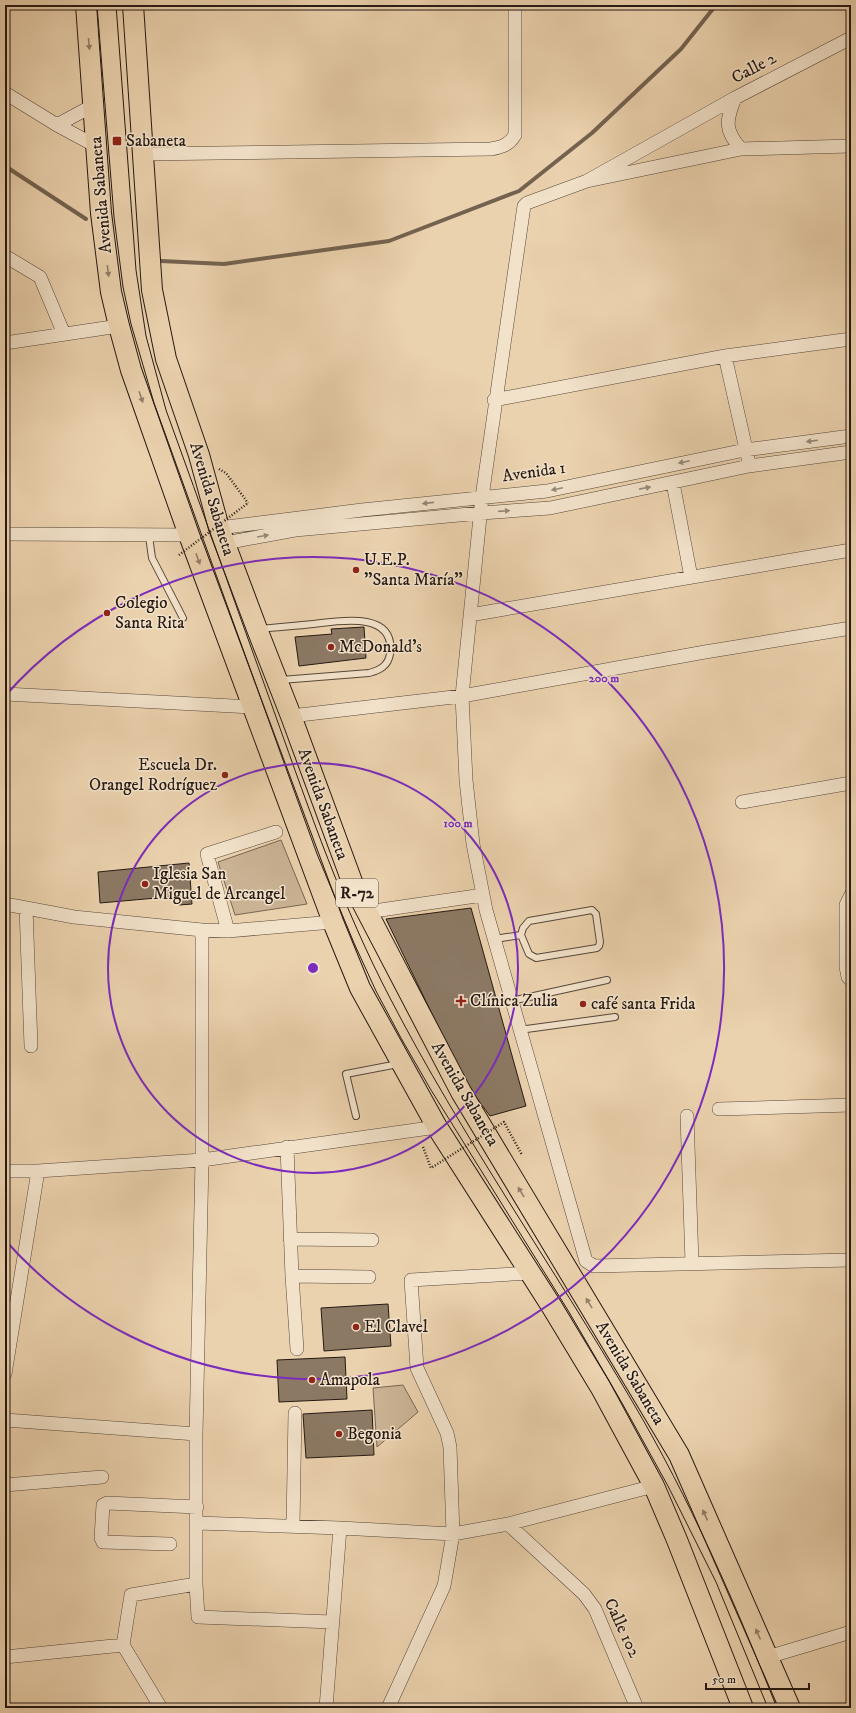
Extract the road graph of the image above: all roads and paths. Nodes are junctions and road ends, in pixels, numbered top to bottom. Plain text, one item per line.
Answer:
1 (86, 5) edge
2 (133, 5) edge
3 (514, 5) edge
4 (851, 38) edge
5 (5, 93) edge
6 (735, 98) junction
7 (94, 105) junction
8 (56, 125) junction
9 (96, 146) junction
10 (851, 146) edge
11 (741, 148) junction
12 (143, 154) junction
13 (587, 181) junction
14 (5, 256) edge
15 (119, 326) junction
16 (64, 334) junction
17 (851, 339) edge
18 (5, 343) edge
19 (725, 356) junction
20 (494, 400) junction
21 (851, 436) edge
22 (746, 450) junction
23 (851, 452) edge
24 (749, 466) junction
25 (226, 473) dead end
26 (617, 476) junction
27 (673, 483) junction
28 (622, 493) junction
29 (482, 497) junction
30 (481, 513) junction
31 (5, 534) edge
32 (189, 535) junction
33 (222, 535) junction
34 (149, 536) junction
35 (851, 550) edge
36 (179, 555) dead end
37 (691, 577) junction
38 (470, 615) junction
39 (183, 618) dead end
40 (851, 628) edge
41 (257, 629) junction
42 (276, 680) junction
43 (5, 694) edge
44 (462, 696) junction
45 (252, 707) junction
46 (291, 716) junction
47 (851, 783) edge
48 (742, 802) dead end
49 (276, 832) dead end
50 (483, 895) junction
51 (851, 895) edge
52 (5, 904) edge
53 (26, 908) junction
54 (367, 912) junction
55 (333, 922) junction
56 (202, 930) junction
57 (228, 931) junction
58 (521, 935) junction
59 (494, 939) junction
60 (608, 980) dead end
61 (851, 980) edge
62 (511, 1001) junction
63 (615, 1016) dead end
64 (519, 1030) junction
65 (31, 1046) dead end
66 (402, 1064) junction
67 (851, 1105) edge
68 (718, 1109) dead end
69 (356, 1116) dead end
70 (687, 1116) dead end
71 (437, 1127) junction
72 (287, 1147) junction
73 (423, 1147) dead end
74 (522, 1155) dead end
75 (202, 1160) junction
76 (5, 1171) edge
77 (38, 1171) junction
78 (290, 1239) junction
79 (372, 1240) dead end
80 (851, 1260) edge
81 (692, 1263) junction
82 (530, 1273) junction
83 (292, 1276) junction
84 (369, 1277) dead end
85 (297, 1349) dead end
86 (5, 1374) edge
87 (295, 1413) dead end
88 (5, 1420) edge
89 (196, 1434) junction
90 (102, 1477) dead end
91 (5, 1485) edge
92 (654, 1486) junction
93 (197, 1507) junction
94 (197, 1523) junction
95 (508, 1524) junction
96 (293, 1526) junction
97 (340, 1528) junction
98 (454, 1534) junction
99 (170, 1544) dead end
100 (196, 1584) junction
101 (332, 1622) junction
102 (851, 1632) edge
103 (123, 1645) junction
104 (5, 1657) edge
105 (768, 1657) junction
106 (161, 1708) edge
107 (326, 1708) edge
108 (388, 1708) edge
109 (637, 1708) edge
110 (743, 1708) edge
111 (790, 1708) edge

1 -> 7 main road, Avenida Sabaneta / R-72
2 - 12 main road, Avenida Sabaneta / R-72
3 - 12 street
4 - 6 street, Calle 2
5 - 8 street
6 - 11 street, Calle 2
6 - 13 street
7 - 8 street
7 - 9 main road, Avenida Sabaneta / R-72
8 - 9 street
9 -> 15 main road, Avenida Sabaneta / R-72
10 - 11 street
11 - 13 street
12 - 33 main road, Avenida Sabaneta / R-72
13 - 20 street
14 - 16 street
15 - 16 street
15 -> 32 main road, Avenida Sabaneta / R-72
16 - 18 street
17 - 19 street
19 - 20 street
19 - 22 street
20 - 29 street
21 -> 22 street, Avenida 1
22 - 24 street
22 -> 26 street, Avenida 1
23 - 24 street
24 - 27 street
25 - 36 path, bridge
26 - 28 street
26 -> 29 street, Avenida 1
28 -> 27 street
27 - 37 street
30 -> 28 street
29 - 30 street
29 -> 33 street, Avenida 1
33 -> 30 street
30 - 38 street
31 - 34 street
32 - 34 street
32 -> 45 main road, Avenida Sabaneta / R-72
33 - 41 main road, Avenida Sabaneta / R-72
34 - 39 lane
35 - 37 street
37 - 38 street
38 - 44 street
40 - 44 street
41 - 42 main road, Avenida Sabaneta / R-72
41 - 42 lane
42 - 46 main road, Avenida Sabaneta / R-72
43 - 45 street
44 - 46 street
44 - 50 street
45 - 55 main road, Avenida Sabaneta / R-72
46 - 54 main road, Avenida Sabaneta / R-72
47 - 48 street
49 - 57 street
50 - 54 street
50 - 59 street
51 - 61 street
52 - 53 street
53 - 56 street
53 - 65 street
105 -> 54 main road, Avenida Sabaneta / R-72
55 - 57 street
55 - 66 main road, Avenida Sabaneta / R-72
56 - 57 street
56 - 75 street
58 - 58 lane
58 - 59 lane
59 - 62 street
60 - 62 lane
62 - 64 street
63 - 64 lane
64 - 81 street
66 - 69 lane
66 - 71 main road, Avenida Sabaneta / R-72
67 - 68 street
70 - 81 street
71 - 72 street
71 - 82 main road, Avenida Sabaneta / R-72
72 - 75 street
72 - 78 street
73 - 74 path, bridge
75 - 77 street
75 - 89 street
76 - 77 street
77 - 86 street
78 - 79 street
78 - 83 street
80 - 81 street
82 - 92 main road, Avenida Sabaneta / R-72
82 - 98 street
83 - 84 street
83 - 85 street
87 - 96 street
88 - 89 street
89 - 93 street
90 - 91 street
92 - 95 street
92 - 110 main road, Avenida Sabaneta / R-72
93 - 94 street
93 - 99 street
94 - 96 street
94 - 100 street
95 - 98 street
95 - 109 street, Calle 102
96 - 97 street
97 - 98 street
97 - 101 street
98 - 108 street
100 - 101 street
100 - 103 street
101 - 107 street
102 - 105 street
103 - 104 street
103 - 106 street
105 - 111 main road, Avenida Sabaneta / R-72

